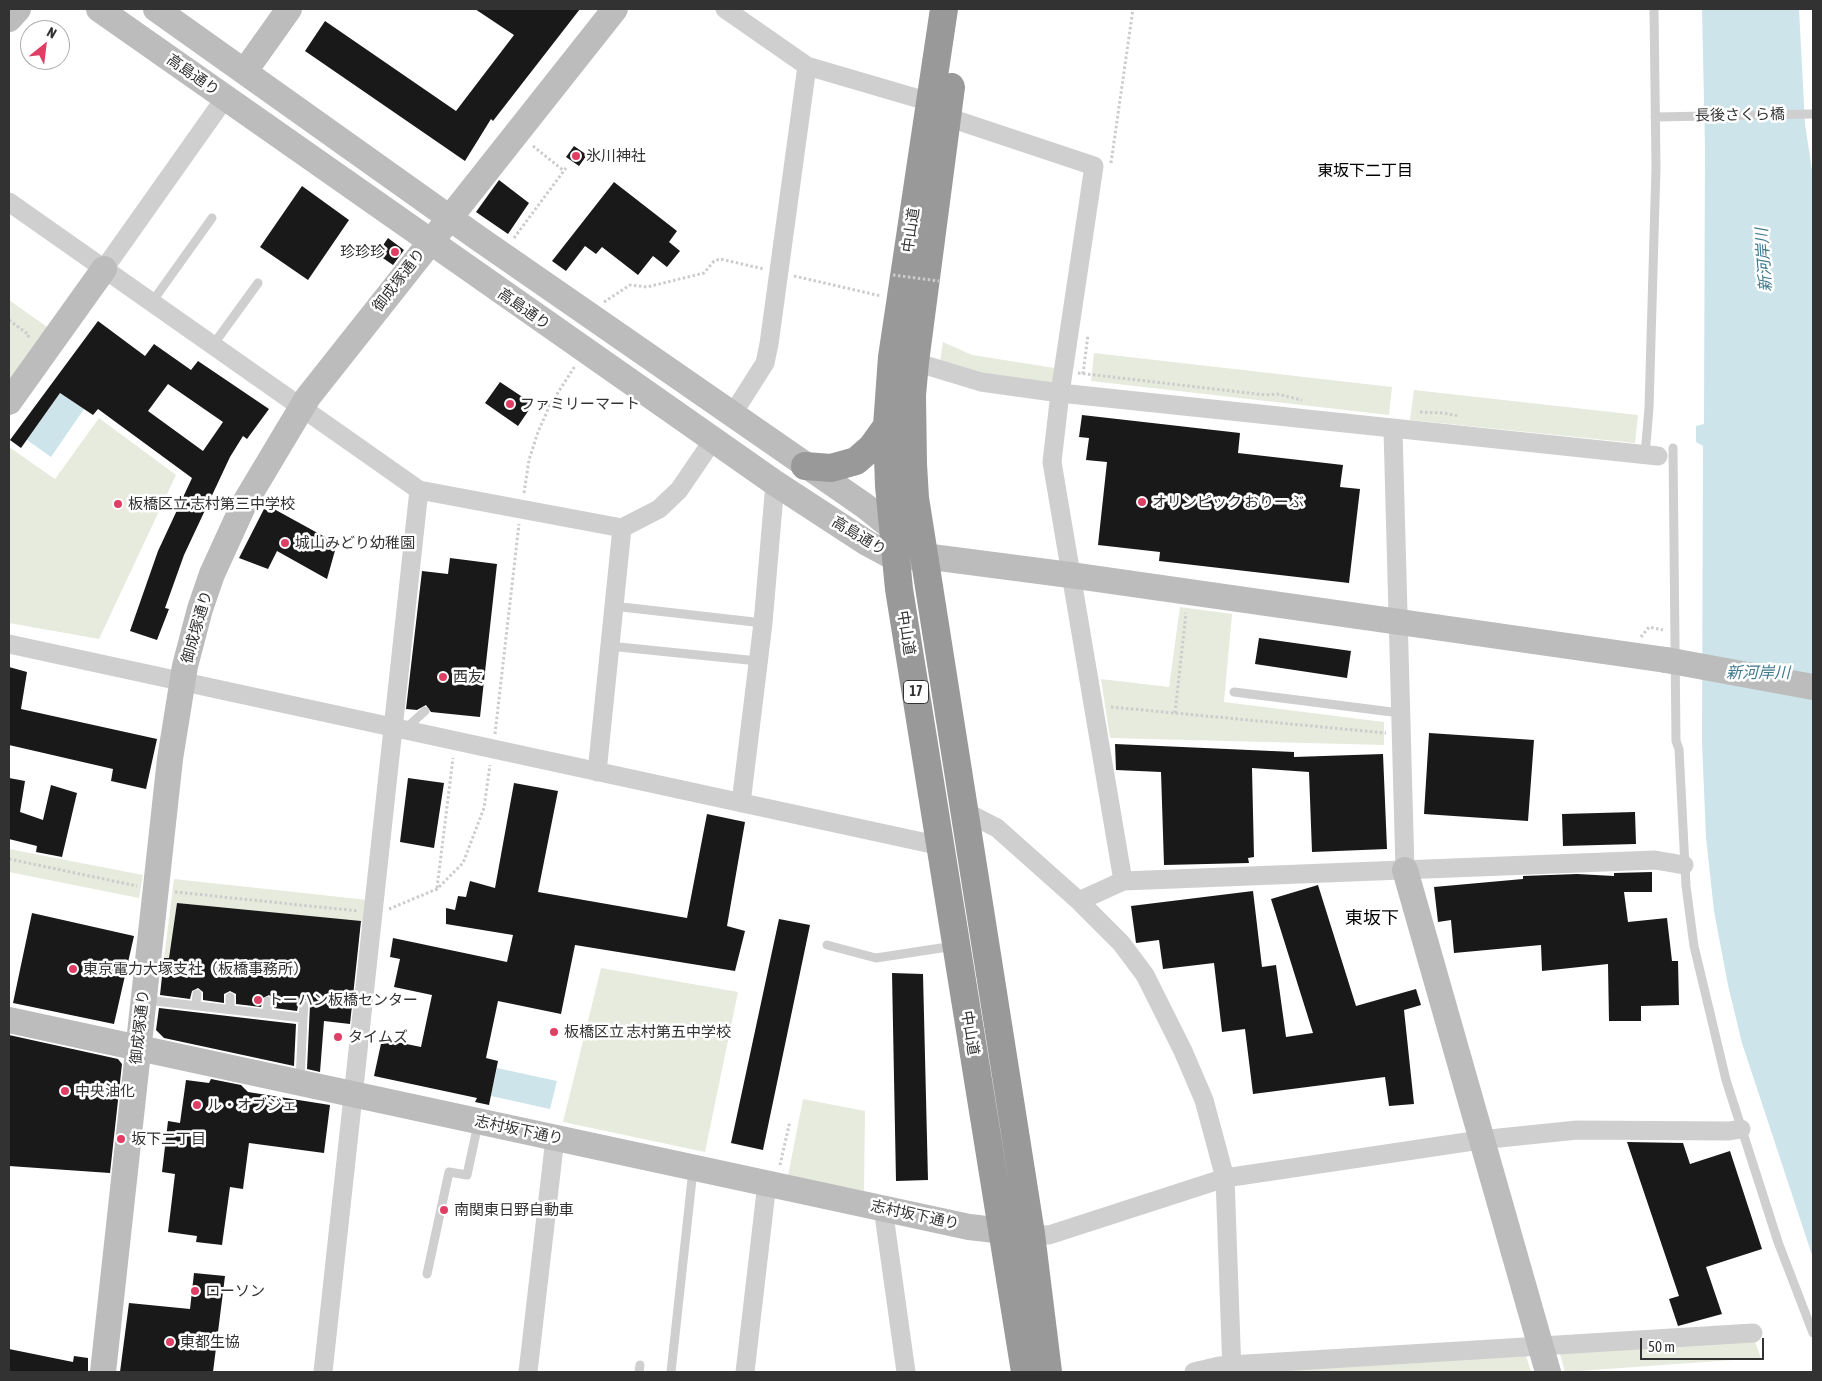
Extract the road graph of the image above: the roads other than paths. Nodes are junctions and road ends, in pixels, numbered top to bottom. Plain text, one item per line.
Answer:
1 (18, 9) edge
2 (99, 9) edge
3 (156, 9) edge
4 (289, 9) edge
5 (615, 9) edge
6 (725, 9) edge
7 (944, 9) edge
8 (960, 9) edge
9 (1654, 9) edge
10 (9, 19) edge
11 (807, 66) junction
12 (245, 71) junction
13 (225, 98) junction
14 (939, 110) junction
15 (1813, 114) edge
16 (1655, 117) junction
17 (9, 202) edge
18 (449, 217) junction
19 (212, 218) dead end
20 (429, 242) junction
21 (104, 269) junction
22 (258, 283) dead end
23 (152, 302) junction
24 (213, 345) junction
25 (915, 362) junction
26 (1062, 385) junction
27 (9, 402) edge
28 (301, 407) junction
29 (732, 415) junction
30 (886, 426) junction
31 (1393, 430) junction
32 (713, 440) junction
33 (1662, 454) junction
34 (805, 466) junction
35 (775, 483) junction
36 (419, 490) junction
37 (891, 525) junction
38 (622, 528) junction
39 (924, 556) junction
40 (895, 558) junction
41 (1070, 575) junction
42 (613, 606) junction
43 (1398, 620) junction
44 (763, 623) junction
45 (9, 644) edge
46 (609, 646) junction
47 (758, 661) junction
48 (182, 682) junction
49 (1813, 687) edge
50 (1234, 692) dead end
51 (425, 711) dead end
52 (1400, 712) junction
53 (399, 729) junction
54 (597, 772) junction
55 (741, 803) junction
56 (964, 811) junction
57 (941, 846) junction
58 (1684, 865) junction
59 (1405, 870) junction
60 (1123, 881) junction
61 (1079, 901) junction
62 (827, 945) dead end
63 (956, 945) junction
64 (197, 994) dead end
65 (230, 997) dead end
66 (143, 1000) junction
67 (268, 1001) dead end
68 (304, 1004) dead end
69 (196, 1005) junction
70 (230, 1009) junction
71 (266, 1013) junction
72 (304, 1018) junction
73 (9, 1020) edge
74 (138, 1048) junction
75 (300, 1082) junction
76 (354, 1094) junction
77 (478, 1121) junction
78 (1741, 1129) junction
79 (555, 1138) junction
80 (1480, 1140) junction
81 (693, 1167) junction
82 (1225, 1178) junction
83 (774, 1179) junction
84 (882, 1208) junction
85 (1001, 1231) junction
86 (1031, 1234) junction
87 (427, 1274) dead end
88 (1753, 1333) dead end
89 (1813, 1333) edge
90 (1541, 1347) junction
91 (1232, 1369) edge
92 (103, 1372) edge
93 (323, 1372) edge
94 (528, 1372) edge
95 (671, 1372) edge
96 (745, 1372) edge
97 (906, 1372) edge
98 (1025, 1372) edge
99 (1048, 1372) edge
100 (1194, 1372) edge
101 (1548, 1372) edge

1 - 10 street
2 - 13 street, 高島通り
3 - 12 street, 高島通り
4 - 12 street
5 - 18 street, 御成塚通り
6 - 11 street
7 - 14 highway, 中山道 / 17
8 - 14 highway, 中山道 / 17
9 - 16 lane
11 - 14 street
11 - 29 street
12 - 18 street, 高島通り
13 - 20 street, 高島通り
13 - 21 street
14 - 25 highway, 中山道 / 17
14 - 26 street
14 - 30 highway, 中山道 / 17
15 - 16 lane, 長後さくら橋
16 - 33 lane
17 - 21 street
18 - 20 street, 御成塚通り
18 - 29 street, 高島通り
19 - 23 lane
20 - 28 street, 御成塚通り
20 - 32 street, 高島通り
21 - 23 street
21 - 27 street
22 - 24 lane
23 - 24 street
24 - 28 street
25 - 26 street
25 - 39 highway, 中山道 / 17
26 - 31 street
26 - 41 street
28 - 36 street
28 - 48 street, 御成塚通り
29 - 34 street, 高島通り
30 - 34 highway
30 - 37 highway, 中山道 / 17
31 - 33 street
31 - 43 street
32 - 35 street, 高島通り
32 - 38 street
33 - 58 lane
34 - 37 street, 高島通り
35 - 40 street, 高島通り
35 - 44 street
36 - 38 street
36 - 53 street
37 - 39 street, 高島通り
37 - 40 highway, 中山道 / 17
38 - 42 street
39 - 40 street, 高島通り
39 - 41 street
39 - 56 highway, 中山道 / 17
40 - 57 highway, 中山道 / 17
41 - 43 street
41 - 60 street
42 - 44 lane
42 - 46 street
43 - 49 street, bridge
43 - 52 street
44 - 47 street
45 - 48 street
46 - 47 lane
46 - 54 street
47 - 55 street
48 - 53 street
48 - 66 street, 御成塚通り
50 - 52 lane
51 - 53 lane
52 - 59 street
53 - 54 street
53 - 76 street
54 - 55 street
55 - 57 street
56 - 61 street
56 - 86 highway, 中山道 / 17
57 - 63 highway, 中山道 / 17
58 - 59 street
58 - 78 lane
59 - 60 street
59 - 80 street
60 - 61 street
61 - 82 street
62 - 63 lane
63 - 85 highway, 中山道 / 17
64 - 69 lane
65 - 70 lane
66 - 69 lane
66 - 74 street, 御成塚通り
67 - 71 lane
68 - 72 lane
69 - 70 lane
70 - 71 lane
71 - 72 lane
72 - 75 lane
73 - 74 street, 志村坂下通り
74 - 75 street, 志村坂下通り
74 - 92 street, 御成塚通り
75 - 76 street, 志村坂下通り
76 - 77 street, 志村坂下通り
76 - 93 street
77 - 79 street, 志村坂下通り
77 - 87 lane
78 - 80 street
78 - 89 lane
79 - 81 street, 志村坂下通り
79 - 94 street
80 - 82 street
80 - 90 street
81 - 83 street, 志村坂下通り
81 - 95 lane
82 - 86 street
82 - 91 street
83 - 84 street, 志村坂下通り
83 - 96 street
84 - 85 street, 志村坂下通り
84 - 97 street
85 - 86 street, 志村坂下通り
85 - 98 highway, 中山道 / 17
86 - 99 highway, 中山道 / 17
88 - 90 street
90 - 91 street
90 - 101 street
91 - 100 street

